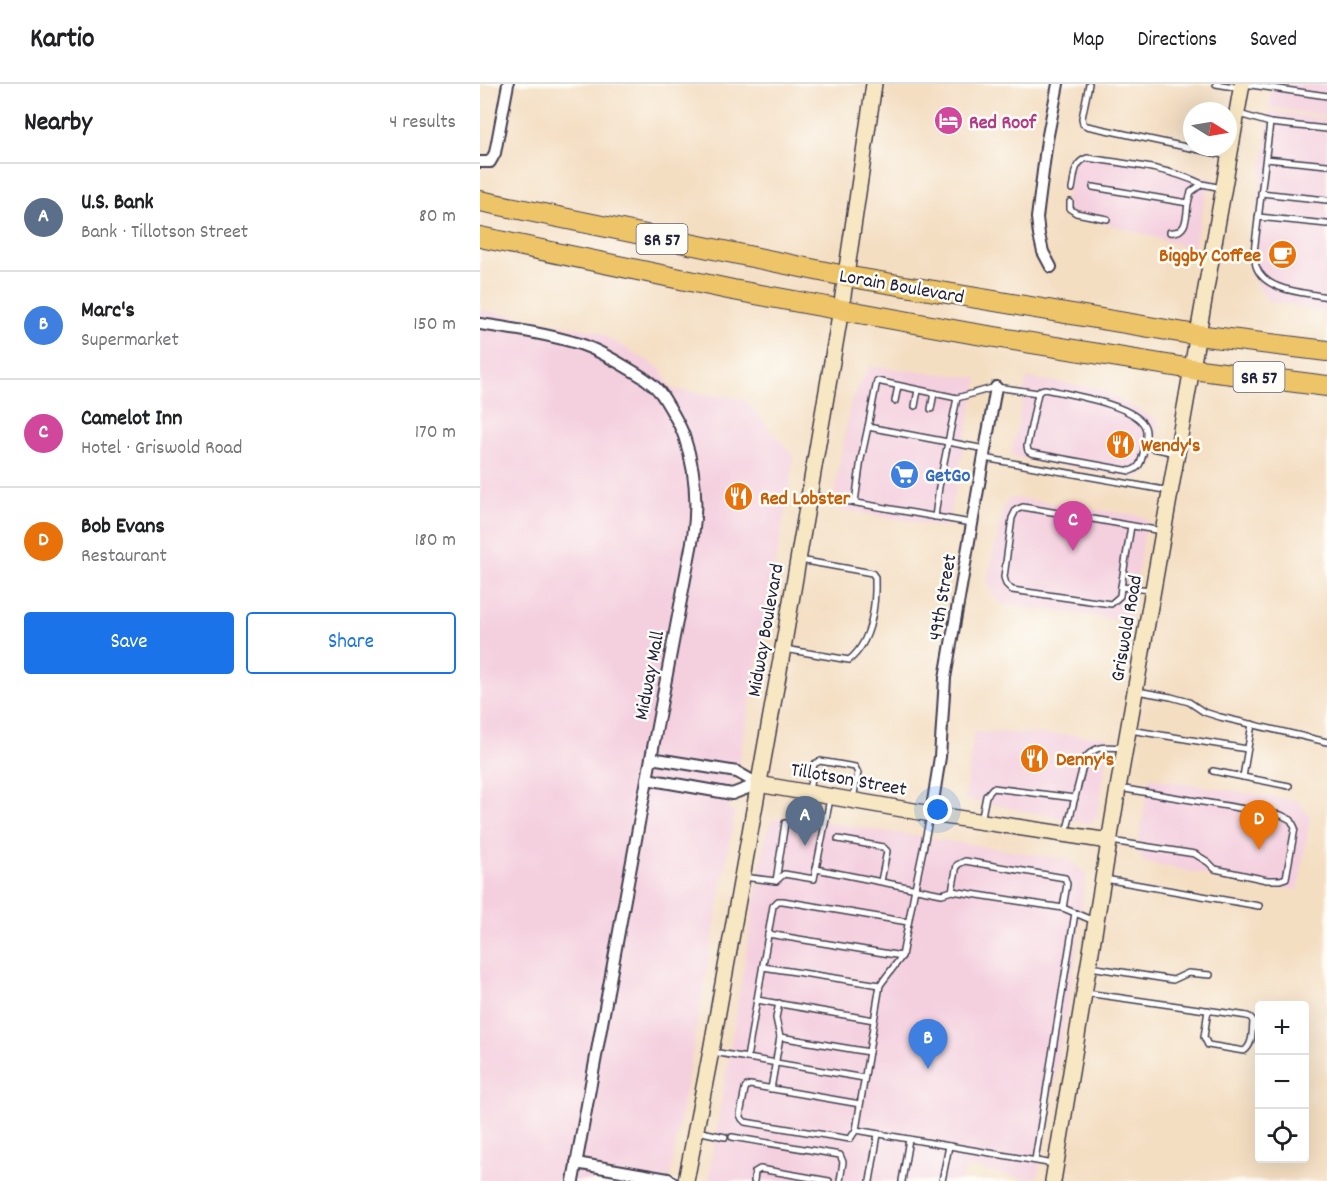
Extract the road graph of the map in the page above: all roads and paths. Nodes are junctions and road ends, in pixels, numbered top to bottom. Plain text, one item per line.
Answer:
1 (508, 84) edge
2 (874, 84) edge
3 (1058, 84) edge
4 (1089, 84) edge
5 (1216, 84) edge
6 (1242, 86) edge
7 (1290, 87) edge
8 (1327, 96) edge
9 (1237, 113) joint
10 (1270, 123) junction
11 (1327, 129) edge
12 (1183, 146) edge
13 (1229, 156) edge
14 (1266, 159) junction
15 (485, 162) edge
16 (1327, 165) edge
17 (1202, 184) junction
18 (1093, 187) dead end
19 (1224, 188) junction
20 (1072, 189) dead end
21 (1261, 193) junction
22 (1327, 200) edge
23 (480, 201) edge
24 (1070, 202) dead end
25 (1188, 203) junction
26 (1258, 217) junction
27 (1107, 219) dead end
28 (1327, 224) edge
29 (1170, 232) dead end
30 (480, 237) edge
31 (1051, 267) dead end
32 (845, 276) junction
33 (1327, 297) edge
34 (840, 309) junction
35 (480, 324) edge
36 (1197, 335) junction
37 (1327, 351) edge
38 (1192, 369) junction
39 (898, 386) junction
40 (1327, 386) edge
41 (996, 387) junction
42 (918, 390) junction
43 (934, 393) junction
44 (1038, 393) junction
45 (957, 398) junction
46 (895, 401) dead end
47 (915, 406) dead end
48 (931, 409) dead end
49 (868, 427) junction
50 (949, 442) junction
51 (1144, 446) junction
52 (984, 453) junction
53 (1177, 453) junction
54 (1170, 491) junction
55 (809, 494) junction
56 (855, 502) junction
57 (935, 517) junction
58 (972, 523) junction
59 (1131, 526) junction
60 (1163, 531) junction
61 (798, 559) junction
62 (1121, 587) junction
63 (1153, 590) junction
64 (783, 648) junction
65 (1135, 691) junction
66 (1252, 724) junction
67 (1128, 730) junction
68 (1327, 742) edge
69 (1125, 748) junction
70 (1247, 749) junction
71 (651, 758) junction
72 (1213, 771) dead end
73 (1243, 777) junction
74 (647, 779) junction
75 (759, 784) junction
76 (1289, 786) dead end
77 (1118, 788) junction
78 (809, 793) junction
79 (830, 796) junction
80 (1075, 798) junction
81 (853, 801) junction
82 (931, 814) junction
83 (980, 822) junction
84 (785, 823) dead end
85 (1066, 834) junction
86 (838, 839) dead end
87 (1109, 841) junction
88 (816, 869) junction
89 (741, 877) junction
90 (1103, 878) junction
91 (776, 881) junction
92 (881, 881) junction
93 (915, 888) junction
94 (952, 891) junction
95 (1259, 906) dead end
96 (1063, 908) junction
97 (1075, 913) junction
98 (908, 922) junction
99 (1096, 922) junction
100 (768, 934) junction
101 (902, 956) junction
102 (1088, 966) junction
103 (763, 967) junction
104 (1210, 975) dead end
105 (880, 985) junction
106 (1084, 993) junction
107 (757, 1000) junction
108 (779, 1004) junction
109 (1208, 1010) junction
110 (874, 1020) junction
111 (780, 1037) junction
112 (711, 1051) junction
113 (868, 1052) junction
114 (747, 1058) junction
115 (775, 1063) junction
116 (864, 1078) junction
117 (771, 1089) junction
118 (860, 1104) junction
119 (856, 1130) junction
120 (695, 1131) junction
121 (878, 1134) junction
122 (724, 1137) dead end
123 (732, 1137) dead end
124 (909, 1139) junction
125 (949, 1146) junction
126 (1035, 1160) junction
127 (576, 1163) junction
128 (1055, 1164) junction
129 (574, 1181) edge
130 (671, 1181) edge
131 (686, 1181) edge
132 (754, 1181) edge
133 (829, 1181) edge
134 (840, 1181) edge
135 (870, 1181) edge
136 (902, 1181) edge
137 (942, 1181) edge
138 (1053, 1181) edge

1 - 15 street
2 - 32 street, Midway Boulevard
3 - 31 street
4 - 12 lane
5 - 6 lane
6 - 7 lane
6 - 9 street, Griswold Road
7 - 8 lane
9 - 10 lane
10 - 11 lane
10 - 14 lane
13 - 19 street, Griswold Road
14 - 16 lane
14 - 21 lane
17 - 19 lane
17 - 20 lane
17 - 25 lane
18 - 25 lane
19 - 36 street, Griswold Road
21 - 22 lane
21 - 26 lane
23 - 32 highway, Lorain Boulevard / SR 57
24 - 27 lane
25 - 29 lane
26 - 28 lane
26 - 33 lane
30 - 34 highway, Lorain Boulevard / SR 57
32 - 34 street, Midway Boulevard
32 - 36 highway, Lorain Boulevard / SR 57
34 - 38 highway, Lorain Boulevard / SR 57
34 - 55 street, Midway Boulevard
35 - 71 street, Midway Mall
36 - 37 highway, Lorain Boulevard / SR 57
36 - 38 street, Griswold Road
38 - 40 highway, Lorain Boulevard / SR 57
38 - 53 street, Griswold Road
39 - 42 lane
39 - 46 lane
39 - 49 lane
41 - 44 lane
41 - 45 lane
41 - 52 street, 49th Street
42 - 43 lane
42 - 47 lane
43 - 45 lane
43 - 48 lane
44 - 51 lane
44 - 51 lane
45 - 50 lane
49 - 50 lane
49 - 56 lane
50 - 52 lane
50 - 57 lane
51 - 53 lane
52 - 54 lane
52 - 58 street, 49th Street
53 - 54 street, Griswold Road
54 - 60 street, Griswold Road
55 - 56 lane
55 - 61 street, Midway Boulevard
56 - 57 lane
57 - 58 lane
58 - 82 street, 49th Street
59 - 60 lane
59 - 62 lane
59 - 62 lane
60 - 63 street, Griswold Road
61 - 64 street, Midway Boulevard
61 - 64 lane
62 - 63 lane
63 - 65 street, Griswold Road
64 - 75 street, Midway Boulevard
65 - 66 lane
65 - 67 street, Griswold Road
66 - 68 lane
66 - 70 lane
67 - 69 street, Griswold Road
67 - 70 lane
69 - 77 street, Griswold Road
69 - 80 lane
70 - 73 lane
71 - 74 street, Midway Mall
71 - 75 street, Tillotson Street
72 - 73 lane
73 - 76 lane
74 - 75 street, Tillotson Street
74 - 127 street, Midway Mall
75 - 78 street, Tillotson Street
75 - 89 street, Midway Boulevard
77 - 87 street, Griswold Road
77 - 87 lane
78 - 79 street, Tillotson Street
78 - 81 lane
79 - 81 street, Tillotson Street
79 - 88 lane
80 - 83 lane
80 - 85 lane
81 - 82 street, Tillotson Street
82 - 83 street, Tillotson Street
82 - 93 lane
83 - 85 street, Tillotson Street
84 - 91 lane
85 - 87 street, Tillotson Street
86 - 92 lane
87 - 90 street, Griswold Road
88 - 91 lane
88 - 92 lane
89 - 91 lane
89 - 112 street, Midway Boulevard
90 - 95 lane
90 - 99 street, Griswold Road
92 - 93 lane
93 - 94 lane
93 - 98 lane
94 - 96 lane
94 - 96 lane
96 - 97 lane
97 - 99 lane
97 - 126 lane
98 - 100 lane
98 - 101 lane
99 - 102 street, Griswold Road
100 - 101 lane
100 - 103 lane
101 - 105 lane
102 - 104 lane
102 - 106 street, Griswold Road
103 - 105 lane
103 - 107 lane
105 - 110 lane
106 - 109 lane
106 - 128 street, Griswold Road
107 - 108 lane
107 - 114 lane
108 - 110 lane
108 - 111 lane
109 - 109 lane
110 - 113 lane
111 - 113 lane
111 - 115 lane
112 - 114 lane
112 - 120 street, Midway Boulevard
113 - 116 lane
114 - 115 lane
115 - 116 lane
115 - 117 lane
116 - 118 lane
117 - 118 lane
117 - 119 lane
118 - 119 lane
119 - 121 lane
120 - 122 lane
120 - 131 street, Midway Boulevard
121 - 124 lane
121 - 135 lane
123 - 134 lane
124 - 125 lane
124 - 136 lane
125 - 126 lane
125 - 137 lane
126 - 128 lane
127 - 129 street, Midway Mall
127 - 130 street
128 - 138 street, Griswold Road
132 - 133 lane

